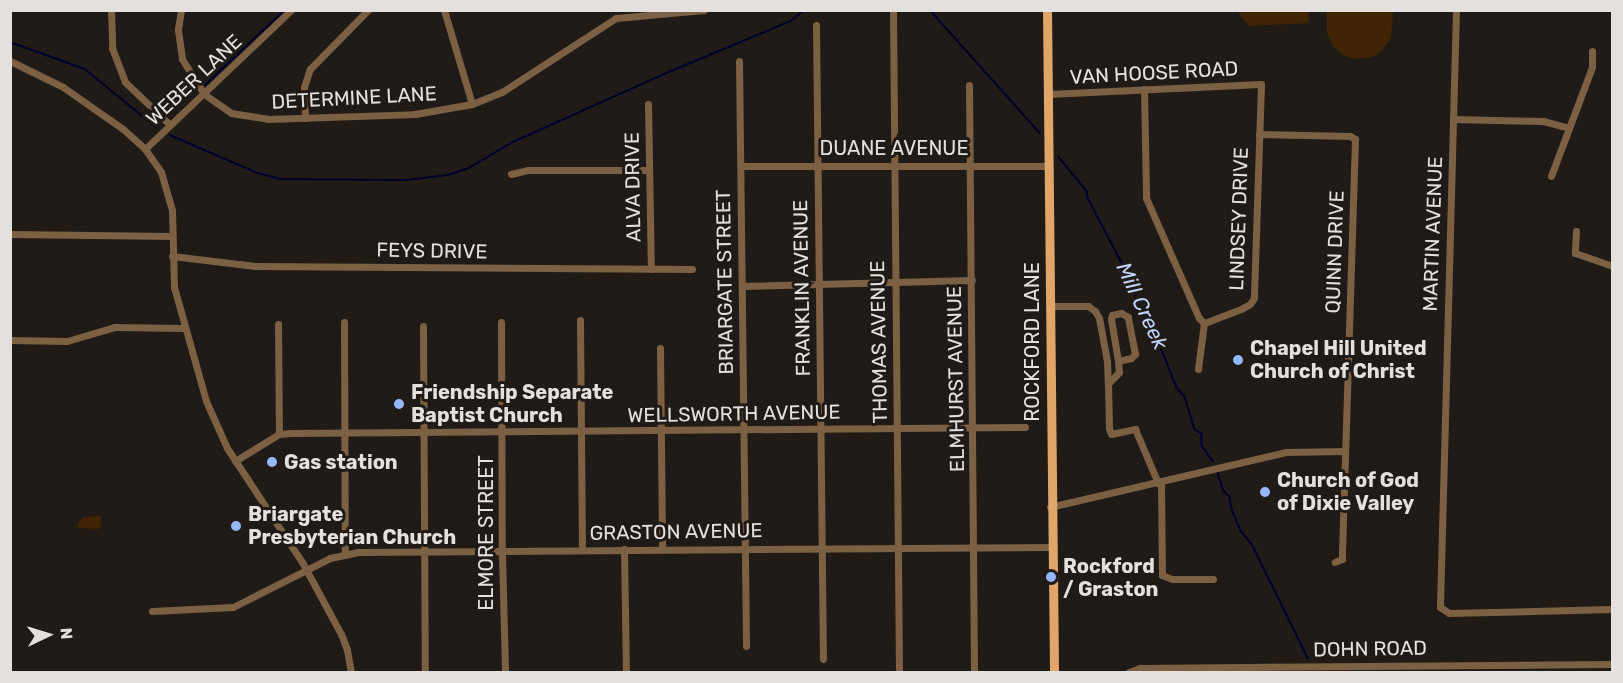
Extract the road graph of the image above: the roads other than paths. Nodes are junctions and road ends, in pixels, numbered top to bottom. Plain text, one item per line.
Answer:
1 (111, 10) edge
2 (181, 10) edge
3 (291, 10) edge
4 (368, 10) edge
5 (444, 10) edge
6 (704, 10) edge
7 (893, 10) edge
8 (1047, 10) edge
9 (1456, 10) edge
10 (644, 13) edge
11 (816, 25) dead end
12 (1592, 51) dead end
13 (10, 61) edge
14 (739, 61) dead end
15 (1261, 84) joint
16 (969, 86) dead end
17 (1144, 89) junction
18 (204, 94) junction
19 (1048, 94) junction
20 (472, 104) junction
21 (648, 104) dead end
22 (305, 118) junction
23 (1453, 119) junction
24 (170, 125) junction
25 (1569, 128) junction
26 (1259, 134) junction
27 (145, 148) junction
28 (818, 165) junction
29 (894, 165) junction
30 (971, 165) junction
31 (741, 166) junction
32 (1048, 166) junction
33 (649, 170) junction
34 (511, 174) dead end
35 (1551, 176) dead end
36 (1576, 231) dead end
37 (10, 234) edge
38 (172, 236) junction
39 (172, 256) junction
40 (1612, 266) edge
41 (651, 269) junction
42 (692, 269) dead end
43 (972, 280) junction
44 (819, 284) junction
45 (895, 284) junction
46 (742, 286) junction
47 (1050, 306) junction
48 (580, 320) dead end
49 (344, 322) dead end
50 (501, 322) dead end
51 (1204, 323) junction
52 (278, 324) dead end
53 (423, 326) dead end
54 (184, 328) junction
55 (10, 340) edge
56 (660, 348) dead end
57 (1118, 361) junction
58 (1198, 369) dead end
59 (1108, 384) junction
60 (973, 427) junction
61 (1025, 427) dead end
62 (897, 428) junction
63 (820, 429) junction
64 (744, 430) junction
65 (581, 431) junction
66 (660, 431) junction
67 (503, 432) junction
68 (344, 433) junction
69 (423, 433) junction
70 (279, 434) junction
71 (1345, 451) junction
72 (235, 461) junction
73 (1159, 483) junction
74 (1050, 507) junction
75 (974, 546) junction
76 (1050, 546) junction
77 (898, 547) junction
78 (745, 548) junction
79 (821, 548) junction
80 (624, 549) junction
81 (662, 549) junction
82 (582, 550) junction
83 (424, 551) junction
84 (503, 551) junction
85 (345, 553) junction
86 (1335, 562) dead end
87 (306, 570) junction
88 (1213, 579) dead end
89 (1612, 609) edge
90 (152, 611) dead end
91 (746, 646) dead end
92 (823, 659) dead end
93 (1612, 664) edge
94 (351, 672) edge
95 (425, 672) edge
96 (505, 672) edge
97 (626, 672) edge
98 (899, 672) edge
99 (974, 672) edge
100 (1053, 672) edge
101 (1129, 672) edge

1 - 24 street
2 - 18 street
3 - 18 street, WEBER LANE
4 - 22 street
5 - 20 street
6 - 10 street, DETERMINE LANE
7 - 29 street, THOMAS AVENUE
8 - 19 main road, ROCKFORD LANE
9 - 23 street, MARTIN AVENUE
10 - 20 street, DETERMINE LANE
11 - 28 street, FRANKLIN AVENUE
12 - 25 street
13 - 27 street
14 - 31 street, BRIARGATE STREET
15 - 17 street, VAN HOOSE ROAD
15 - 26 street, LINDSEY DRIVE
16 - 30 street, ELMHURST AVENUE
17 - 19 street, VAN HOOSE ROAD
17 - 51 street
18 - 22 street, DETERMINE LANE
18 - 24 street, WEBER LANE
19 - 32 main road, ROCKFORD LANE
20 - 22 street, DETERMINE LANE
21 - 33 street, ALVA DRIVE
23 - 25 street
23 - 89 street, MARTIN AVENUE
24 - 27 street, WEBER LANE
25 - 35 street
26 - 51 street, LINDSEY DRIVE
26 - 71 street, QUINN DRIVE
27 - 38 street
28 - 29 street, DUANE AVENUE
28 - 31 street, DUANE AVENUE
28 - 44 street, FRANKLIN AVENUE
29 - 30 street, DUANE AVENUE
29 - 45 street, THOMAS AVENUE
30 - 32 street, DUANE AVENUE
30 - 43 street, ELMHURST AVENUE
31 - 46 street, BRIARGATE STREET
32 - 47 main road, ROCKFORD LANE
33 - 34 street
33 - 41 street, ALVA DRIVE
36 - 40 street
37 - 38 street
38 - 39 street
39 - 41 street, FEYS DRIVE
39 - 54 street
41 - 42 street, FEYS DRIVE
43 - 45 street
43 - 60 street, ELMHURST AVENUE
44 - 45 street
44 - 46 street
44 - 63 street, FRANKLIN AVENUE
45 - 62 street, THOMAS AVENUE
46 - 64 street, BRIARGATE STREET
47 - 59 street
47 - 74 main road, ROCKFORD LANE
48 - 65 street
49 - 68 street
50 - 67 street, ELMORE STREET
51 - 58 street
52 - 70 street
53 - 69 street
54 - 55 street
54 - 72 street
56 - 66 street
57 - 57 street
57 - 59 street
59 - 73 street
60 - 61 street, WELLSWORTH AVENUE
60 - 62 street, WELLSWORTH AVENUE
60 - 75 street, ELMHURST AVENUE
62 - 63 street, WELLSWORTH AVENUE
62 - 77 street, THOMAS AVENUE
63 - 64 street, WELLSWORTH AVENUE
63 - 79 street, FRANKLIN AVENUE
64 - 66 street, WELLSWORTH AVENUE
64 - 78 street, BRIARGATE STREET
65 - 66 street, WELLSWORTH AVENUE
65 - 67 street, WELLSWORTH AVENUE
65 - 82 street
66 - 81 street
67 - 69 street, WELLSWORTH AVENUE
67 - 84 street, ELMORE STREET
68 - 69 street, WELLSWORTH AVENUE
68 - 70 street, WELLSWORTH AVENUE
68 - 85 street
69 - 83 street
70 - 72 street
71 - 73 street
71 - 86 street
72 - 87 street
73 - 74 street
73 - 88 street
74 - 76 main road, ROCKFORD LANE
75 - 76 street, GRASTON AVENUE
75 - 77 street, GRASTON AVENUE
75 - 99 street, ELMHURST AVENUE
76 - 100 main road, ROCKFORD LANE
77 - 79 street, GRASTON AVENUE
77 - 98 street, THOMAS AVENUE
78 - 79 street, GRASTON AVENUE
78 - 81 street, GRASTON AVENUE
78 - 91 street, BRIARGATE STREET
79 - 92 street, FRANKLIN AVENUE
80 - 81 street, GRASTON AVENUE
80 - 82 street, GRASTON AVENUE
80 - 97 street
82 - 84 street, GRASTON AVENUE
83 - 84 street, GRASTON AVENUE
83 - 85 street, GRASTON AVENUE
83 - 95 street
84 - 96 street, ELMORE STREET
85 - 87 street, GRASTON AVENUE
87 - 90 street, GRASTON AVENUE
87 - 94 street
93 - 101 street, DOHN ROAD

